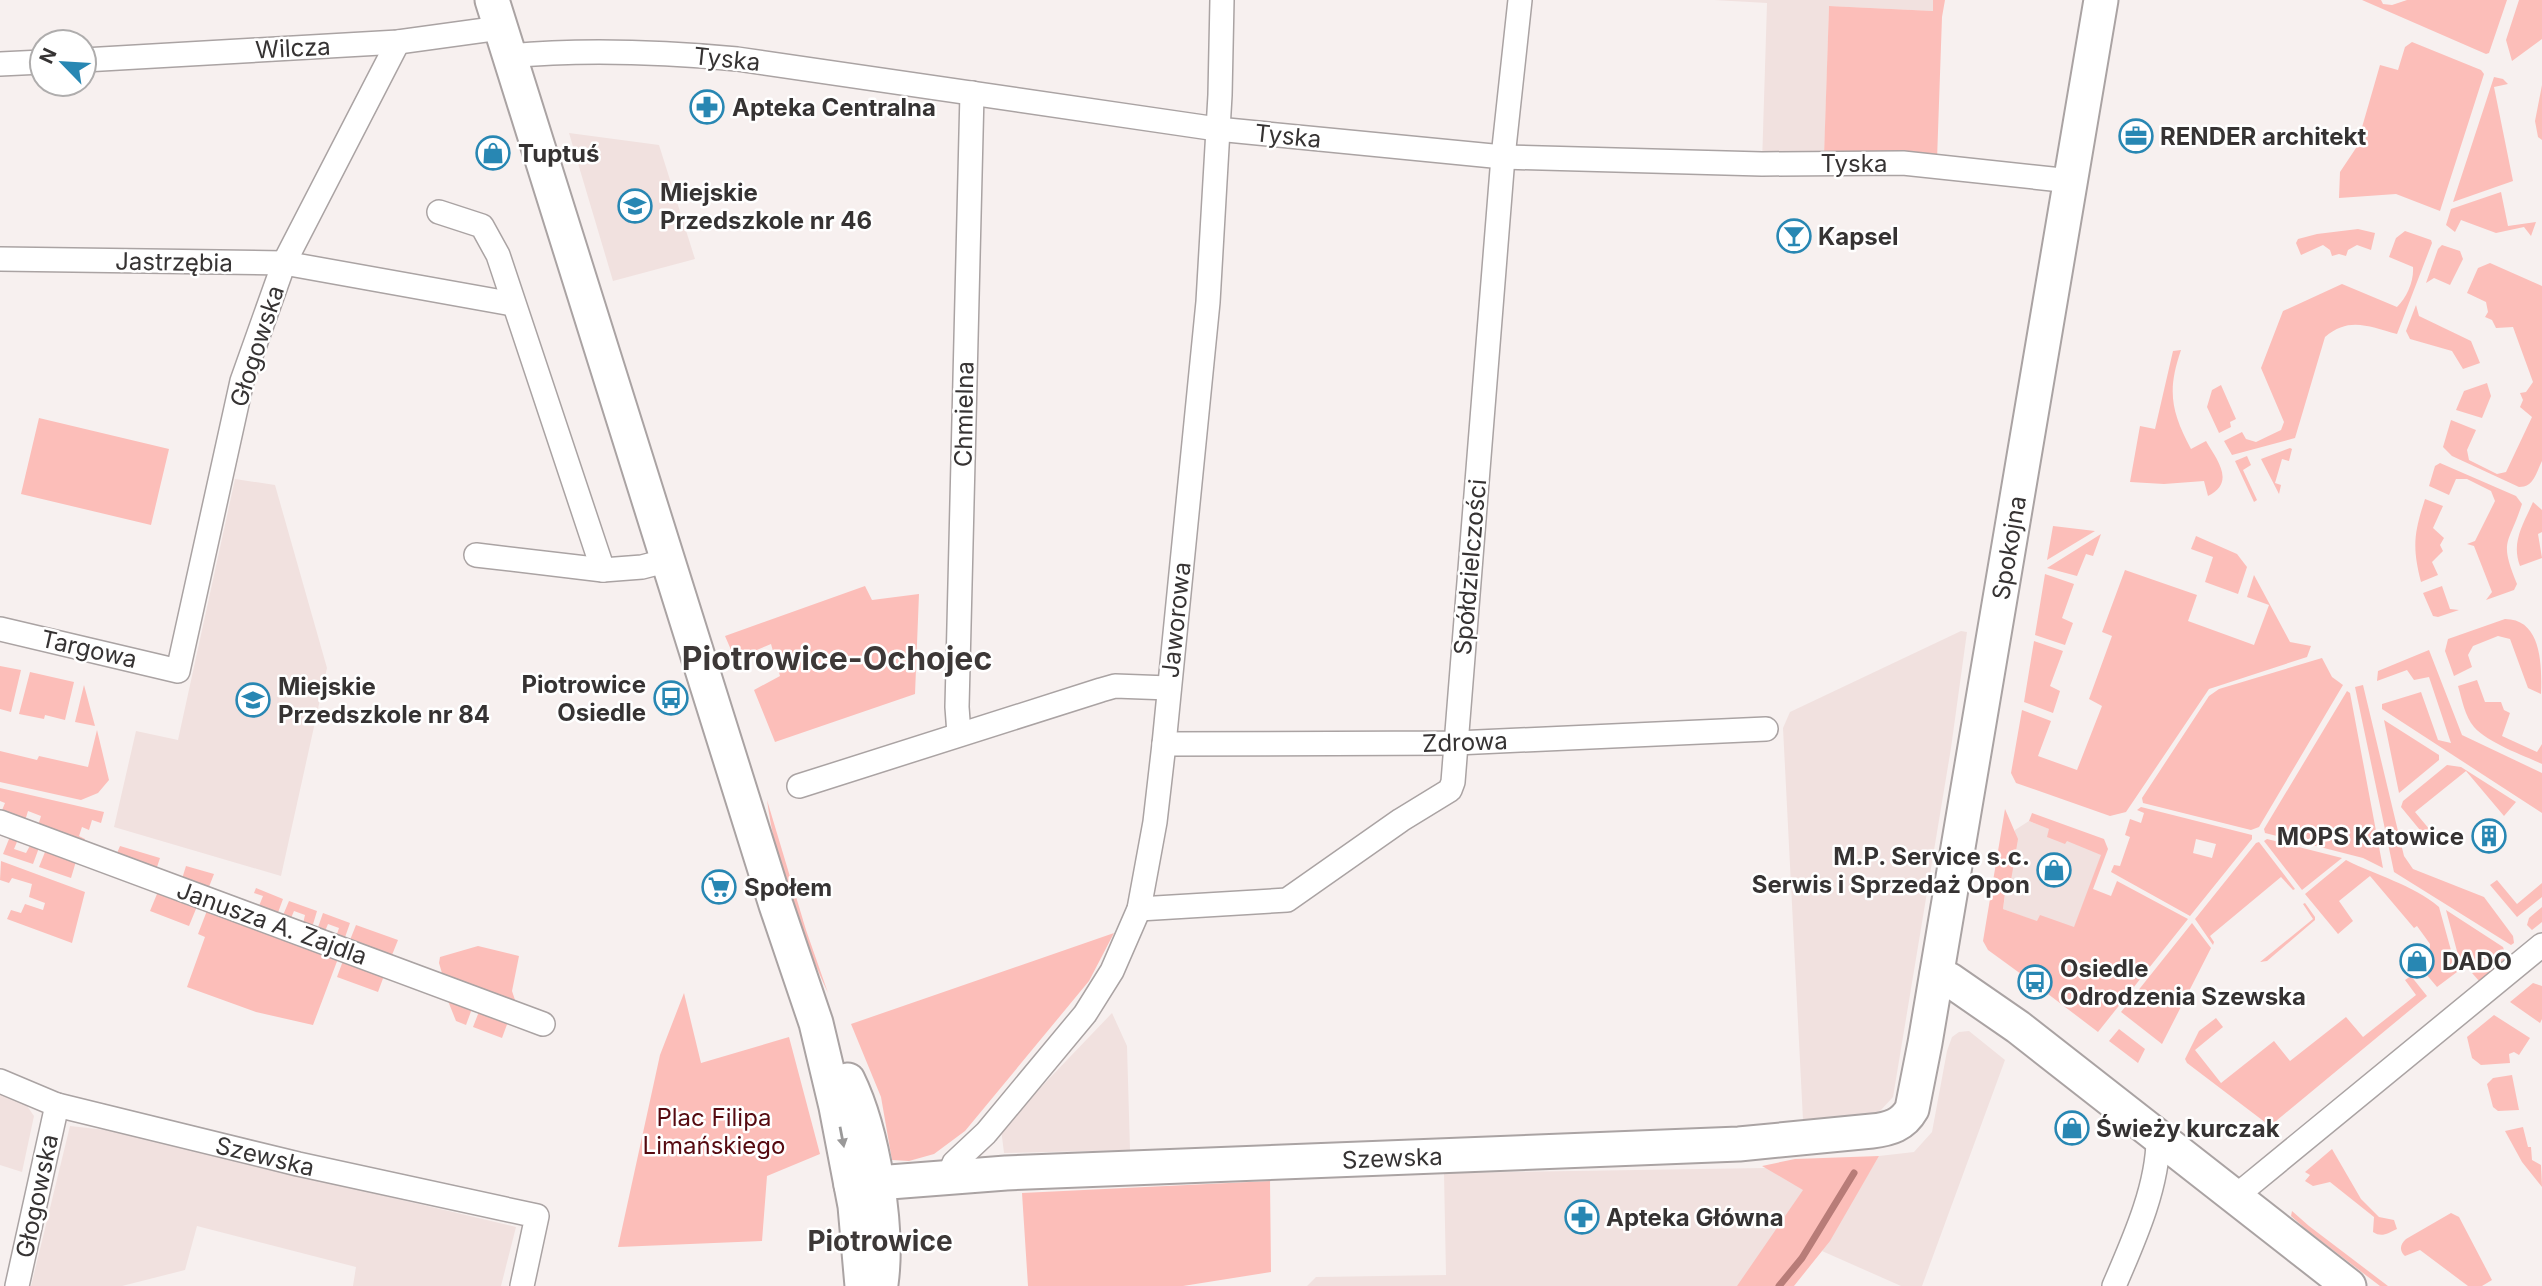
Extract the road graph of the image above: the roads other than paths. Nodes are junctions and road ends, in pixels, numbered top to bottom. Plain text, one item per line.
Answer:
1 (1222, 0) edge
2 (1520, 0) edge
3 (2101, 0) edge
4 (501, 28) edge
5 (398, 43) junction
6 (98, 59) edge
7 (28, 63) edge
8 (0, 64) edge
9 (972, 93) junction
10 (1217, 129) junction
11 (1503, 157) junction
12 (2071, 181) junction
13 (439, 212) dead end
14 (0, 259) edge
15 (285, 263) junction
16 (513, 304) junction
17 (476, 555) dead end
18 (669, 560) junction
19 (603, 570) junction
20 (0, 629) edge
21 (178, 671) joint
22 (1169, 688) junction
23 (1766, 729) dead end
24 (960, 734) junction
25 (1456, 743) junction
26 (1164, 744) junction
27 (799, 786) dead end
28 (0, 822) edge
29 (1139, 909) junction
30 (2542, 945) edge
31 (1937, 974) junction
32 (543, 1024) dead end
33 (0, 1081) edge
34 (1915, 1097) joint
35 (57, 1105) junction
36 (2158, 1136) junction
37 (951, 1176) junction
38 (864, 1184) junction
39 (2236, 1196) junction
40 (17, 1286) edge
41 (522, 1286) edge
42 (862, 1286) edge
43 (881, 1286) edge
44 (2115, 1286) edge
45 (2349, 1286) edge

1 - 10 street, Jaworowa
2 - 11 street, Spółdzielczości
3 - 12 street, Spokojna
4 - 5 street, Wilcza
4 - 9 street, Tyska
4 - 18 street
5 - 6 street, Wilcza
5 - 15 street, Głogowska
7 - 8 street
9 - 10 street, Tyska
9 - 24 street, Chmielna
10 - 11 street, Tyska
10 - 22 street, Jaworowa
11 - 12 street, Tyska
11 - 25 street, Spółdzielczości
12 - 31 street, Spokojna
13 - 16 street
14 - 15 street, Jastrzębia
15 - 16 street, Jastrzębia
15 - 21 street, Głogowska
16 - 19 street
17 - 19 street
18 - 19 street
18 - 38 street
20 - 21 street, Targowa
22 - 24 street
22 - 26 street, Jaworowa
23 - 25 street, Zdrowa
24 - 27 street
25 - 26 street, Zdrowa
25 - 29 street, Spółdzielczości
26 - 29 street, Jaworowa
28 - 32 street, Janusza A. Zajdla
29 - 37 street, Jaworowa
30 - 39 street
31 - 34 street, Spokojna
31 - 36 street
33 - 35 street, Szewska
34 - 37 street, Szewska
35 - 40 street, Głogowska
35 - 41 street, Szewska
36 - 39 street
36 - 44 street
37 - 38 street, Szewska
38 - 42 street
38 - 43 street
39 - 45 street

